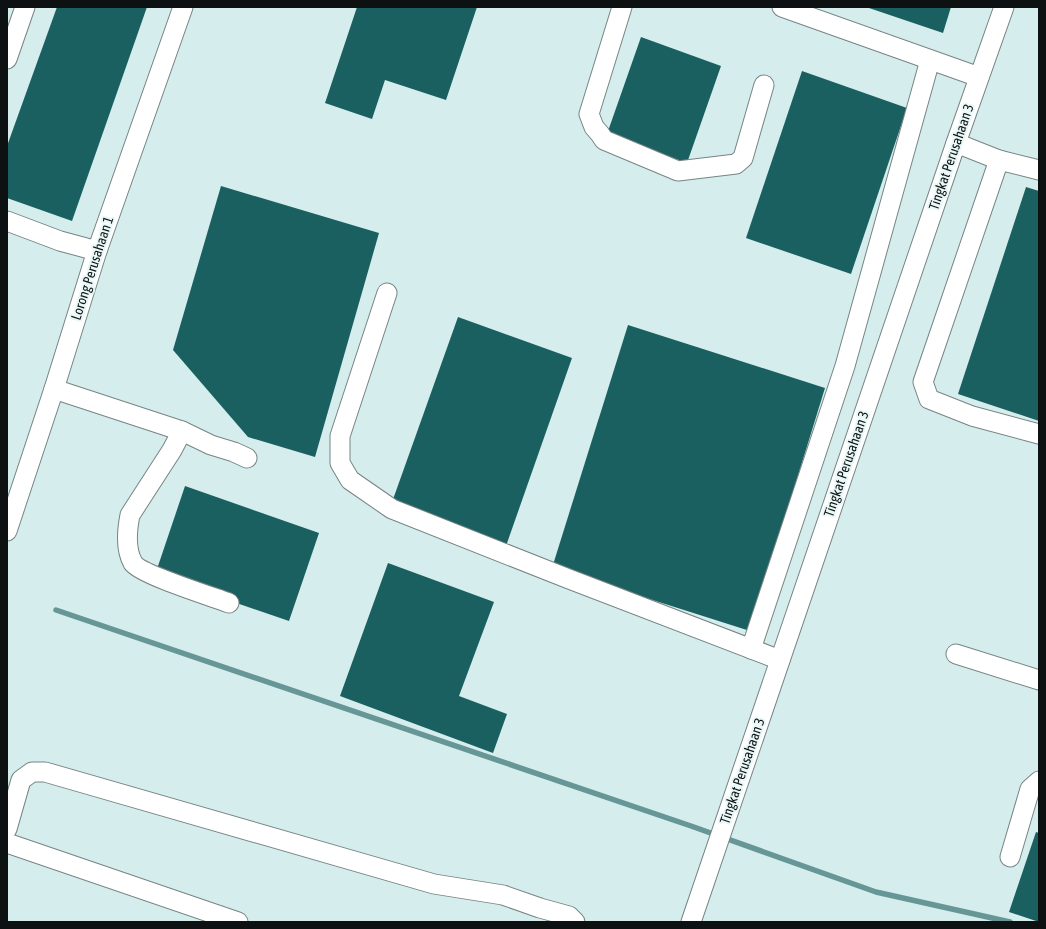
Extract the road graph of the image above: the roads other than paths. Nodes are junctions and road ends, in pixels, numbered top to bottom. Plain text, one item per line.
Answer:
1 (24, 7) edge
2 (183, 7) edge
3 (622, 7) edge
4 (782, 7) edge
5 (1004, 7) edge
6 (7, 59) edge
7 (930, 60) junction
8 (978, 77) junction
9 (764, 86) dead end
10 (956, 143) junction
11 (999, 160) junction
12 (1039, 170) edge
13 (7, 221) edge
14 (97, 252) junction
15 (387, 293) dead end
16 (54, 389) junction
17 (182, 431) junction
18 (1039, 434) edge
19 (247, 458) dead end
20 (7, 531) edge
21 (229, 603) dead end
22 (751, 649) junction
23 (956, 654) dead end
24 (780, 660) junction
25 (1039, 680) edge
26 (1039, 781) edge
27 (7, 829) edge
28 (7, 842) edge
29 (1010, 857) dead end
30 (238, 922) edge
31 (575, 922) edge
32 (691, 922) edge

1 - 6 street
2 - 14 street, Lorong Perusahaan 1
3 - 9 street
4 - 7 street
5 - 8 street, Tingkat Perusahaan 3
7 - 8 street
7 - 22 street
8 - 10 street, Tingkat Perusahaan 3
10 - 11 street
10 - 24 street, Tingkat Perusahaan 3
11 - 12 street
11 - 18 street
13 - 14 street
14 - 16 street, Lorong Perusahaan 1
15 - 22 street
16 - 17 street
16 - 20 street, Lorong Perusahaan 1
17 - 19 street
17 - 21 street
22 - 24 street
23 - 25 street
24 - 32 street, Tingkat Perusahaan 3
26 - 29 street
27 - 31 street
28 - 30 street

